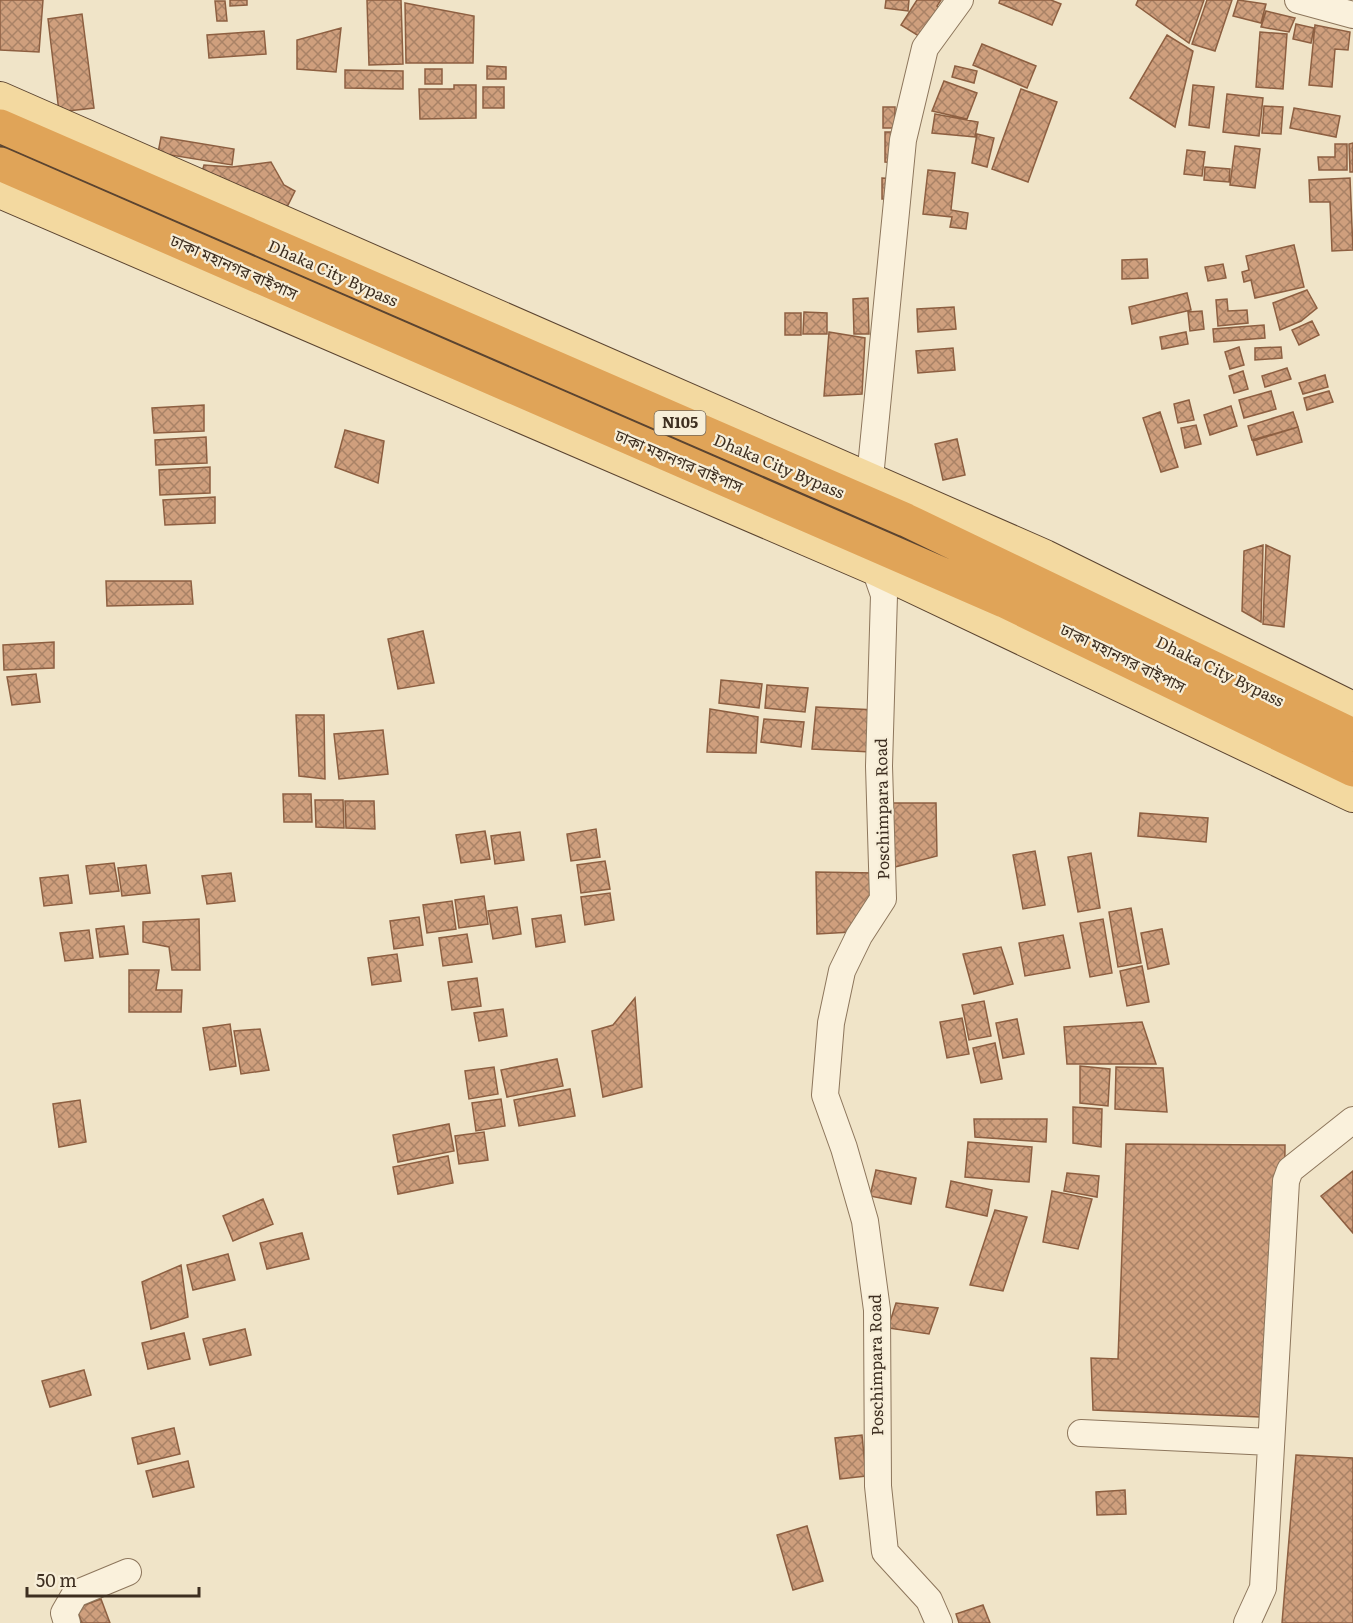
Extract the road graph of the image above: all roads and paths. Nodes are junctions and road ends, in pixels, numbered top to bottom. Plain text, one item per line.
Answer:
1 (960, 0) edge
2 (1298, 0) edge
3 (1353, 15) edge
4 (0, 98) edge
5 (0, 126) edge
6 (0, 164) edge
7 (0, 192) edge
8 (870, 478) junction
9 (875, 569) junction
10 (1353, 708) edge
11 (1353, 735) edge
12 (1353, 770) edge
13 (1353, 796) edge
14 (1353, 1120) edge
15 (1081, 1432) dead end
16 (1271, 1442) junction
17 (128, 1572) dead end
18 (67, 1623) edge
19 (939, 1623) edge
20 (1247, 1623) edge

1 - 8 street
2 - 3 street
4 - 8 main road
5 - 11 highway, Dhaka City Bypass / N105
6 - 12 highway, ঢাকা মহানগর বাইপাস / N105
7 - 9 main road
8 - 10 main road
9 - 13 main road
9 - 19 street, Poschimpara Road
14 - 16 street
15 - 16 street
16 - 20 street
17 - 18 street

